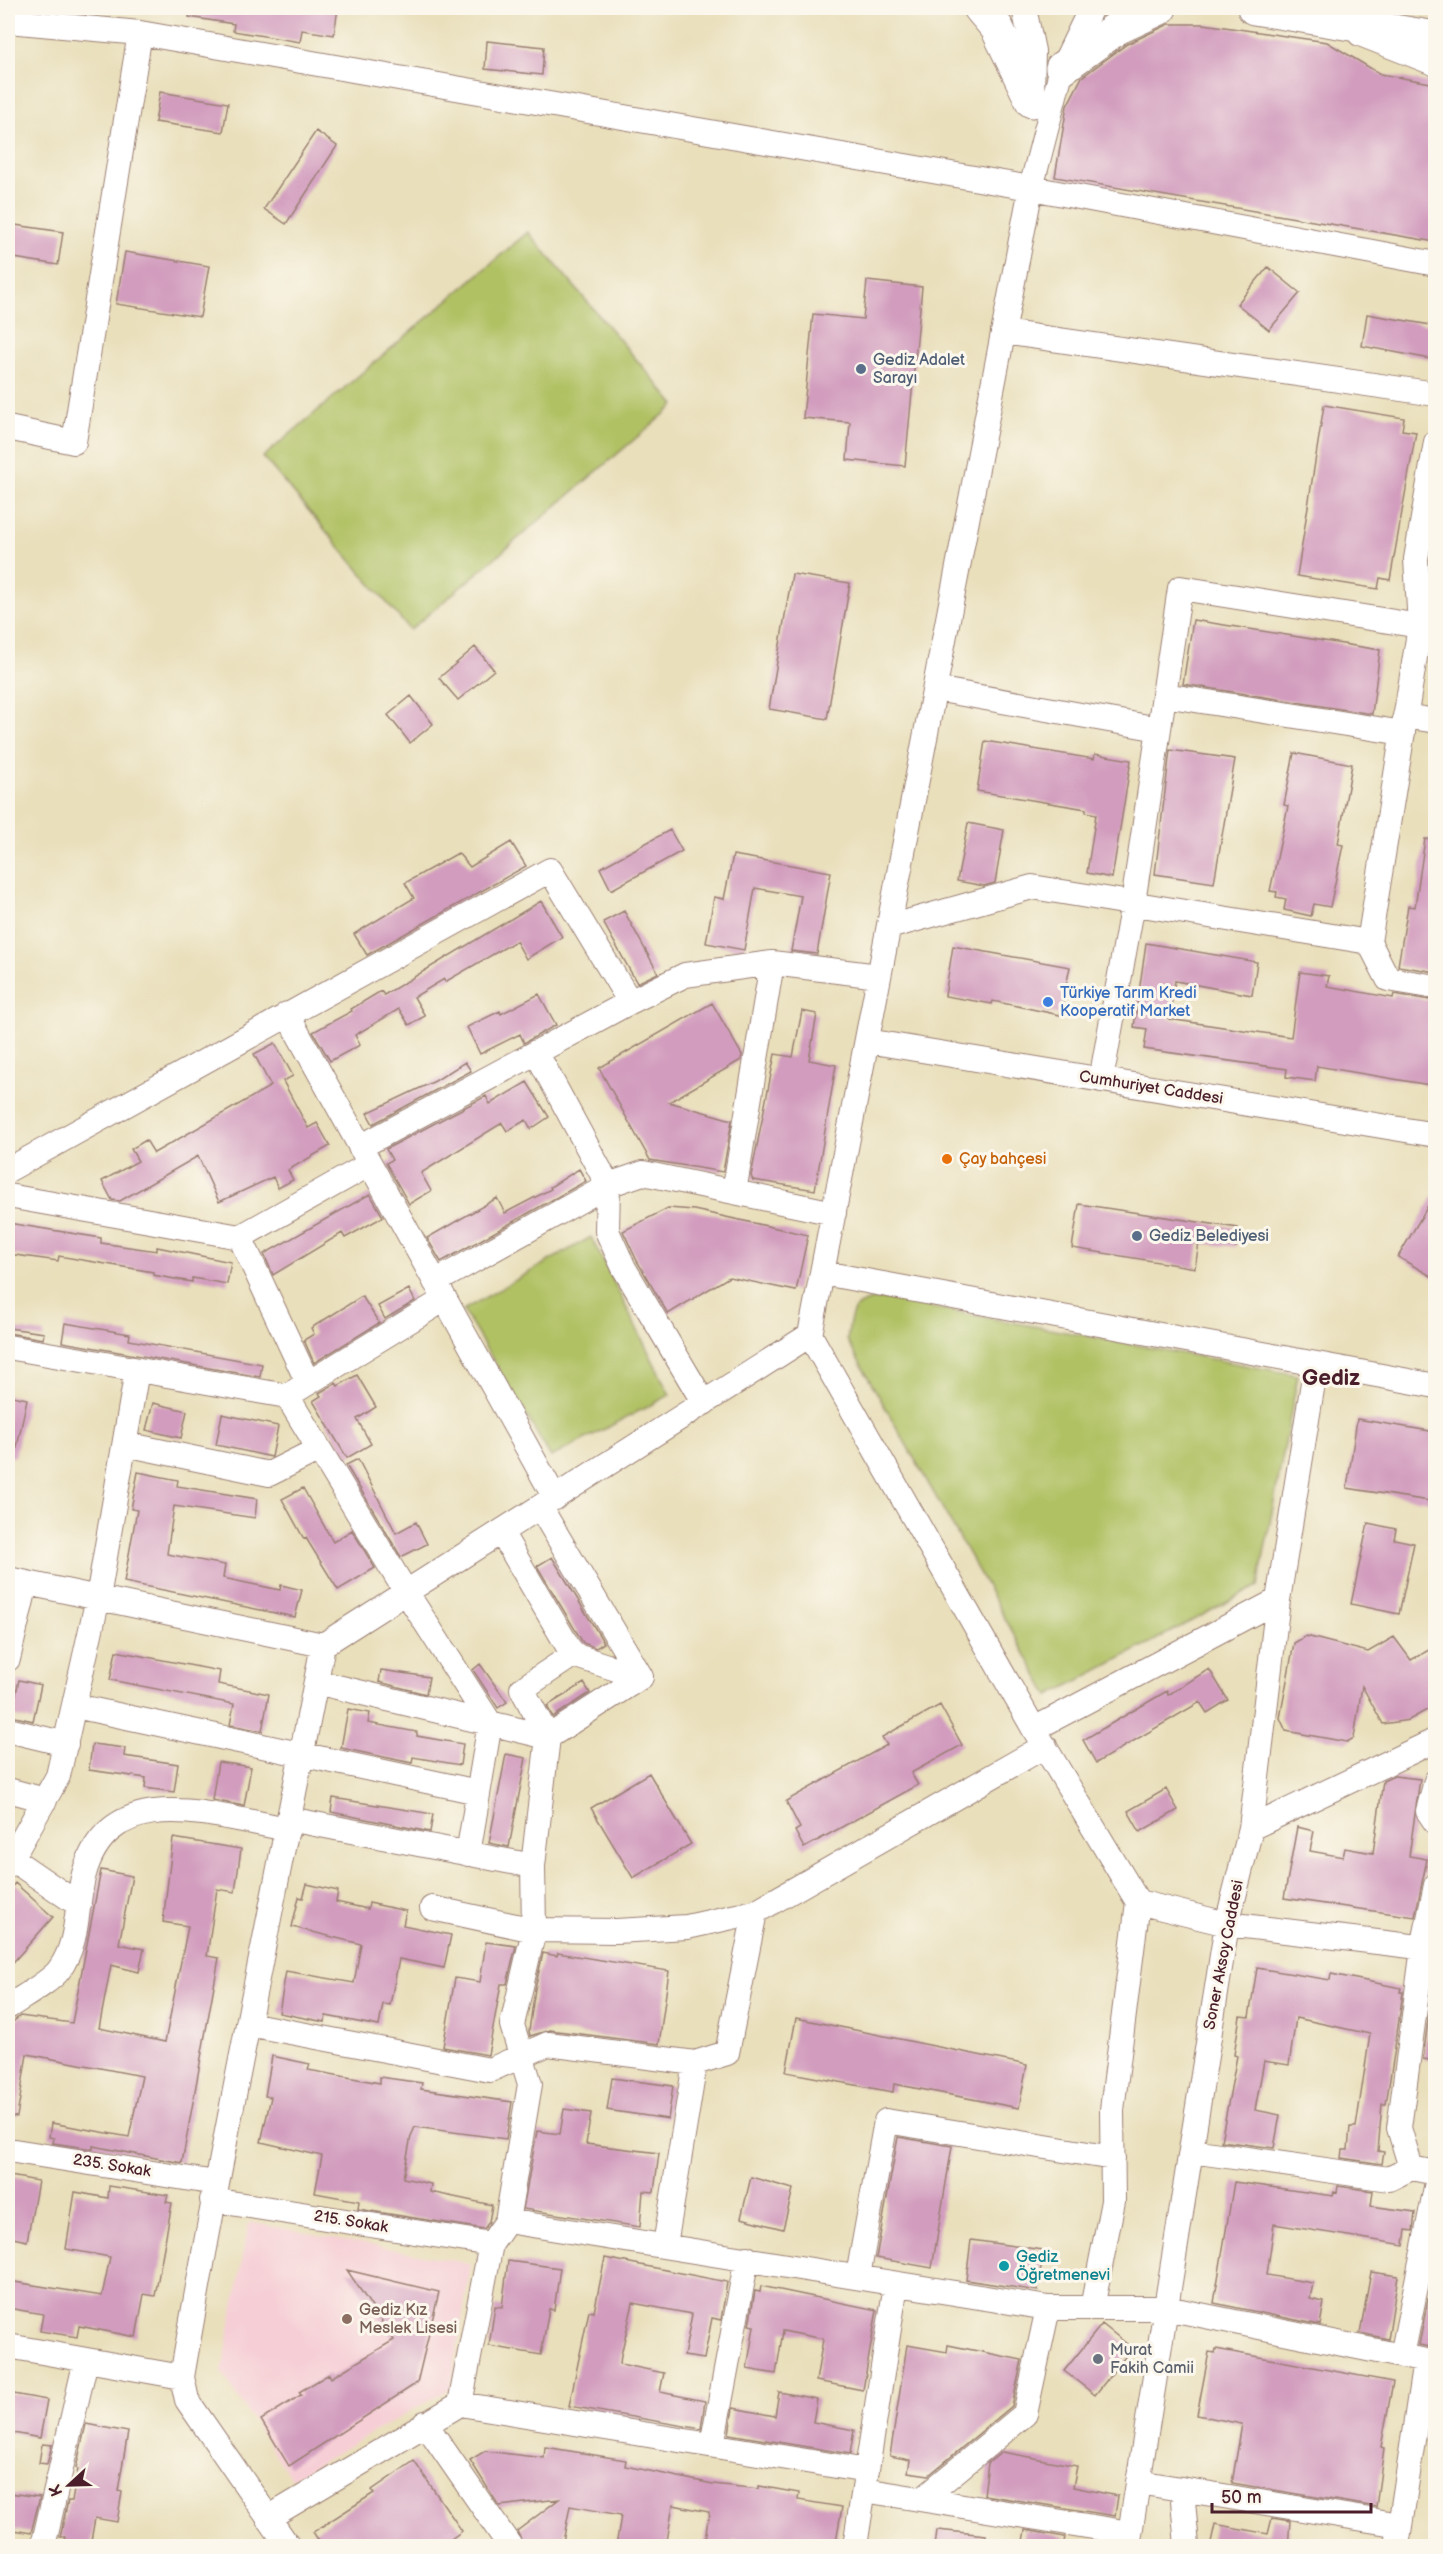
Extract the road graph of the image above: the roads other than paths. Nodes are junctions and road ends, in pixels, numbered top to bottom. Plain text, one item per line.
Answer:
1 (980, 8) edge
2 (1024, 8) edge
3 (1091, 8) edge
4 (1160, 8) edge
5 (1254, 8) edge
6 (1324, 19) junction
7 (8, 21) edge
8 (140, 33) junction
9 (1436, 38) edge
10 (1436, 64) edge
11 (1062, 68) junction
12 (1032, 101) junction
13 (1030, 188) junction
14 (1436, 264) edge
15 (1003, 332) junction
16 (1436, 394) edge
17 (8, 428) edge
18 (1436, 442) edge
19 (1427, 579) edge
20 (1420, 626) junction
21 (935, 688) junction
22 (1164, 695) junction
23 (1436, 721) edge
24 (1404, 725) junction
25 (1159, 729) junction
26 (1133, 903) junction
27 (889, 927) junction
28 (1369, 942) junction
29 (772, 963) junction
30 (879, 976) junction
31 (1436, 987) edge
32 (630, 1002) junction
33 (287, 1014) junction
34 (867, 1041) junction
35 (536, 1052) junction
36 (1101, 1080) junction
37 (1436, 1135) edge
38 (365, 1155) junction
39 (8, 1170) edge
40 (608, 1185) junction
41 (734, 1192) junction
42 (8, 1196) edge
43 (834, 1213) junction
44 (240, 1237) junction
45 (823, 1273) junction
46 (440, 1291) junction
47 (810, 1335) junction
48 (8, 1347) edge
49 (1316, 1364) junction
50 (137, 1370) junction
51 (308, 1383) junction
52 (1436, 1386) edge
53 (287, 1396) junction
54 (705, 1403) junction
55 (125, 1444) junction
56 (319, 1449) junction
57 (548, 1502) junction
58 (501, 1532) junction
59 (17, 1581) edge
60 (406, 1592) junction
61 (98, 1598) junction
62 (1278, 1600) junction
63 (323, 1645) junction
64 (573, 1655) junction
65 (8, 1659) edge
66 (640, 1677) junction
67 (316, 1682) junction
68 (75, 1706) junction
69 (490, 1723) junction
70 (8, 1730) edge
71 (548, 1737) junction
72 (1040, 1738) junction
73 (1436, 1740) edge
74 (66, 1744) junction
75 (303, 1755) junction
76 (1436, 1781) edge
77 (8, 1790) edge
78 (478, 1792) junction
79 (45, 1800) junction
80 (1436, 1823) edge
81 (288, 1824) junction
82 (1251, 1828) junction
83 (468, 1854) junction
84 (10, 1862) edge
85 (533, 1866) junction
86 (1436, 1885) edge
87 (1138, 1902) junction
88 (79, 1905) junction
89 (432, 1908) dead end
90 (755, 1912) junction
91 (1227, 1924) junction
92 (534, 1930) junction
93 (1429, 1948) edge
94 (8, 2007) edge
95 (248, 2024) junction
96 (522, 2056) junction
97 (695, 2063) junction
98 (8, 2150) edge
99 (1191, 2151) junction
100 (1113, 2158) junction
101 (1411, 2168) junction
102 (1436, 2173) edge
103 (1436, 2187) edge
104 (214, 2192) junction
105 (507, 2222) junction
106 (490, 2244) junction
107 (665, 2245) junction
108 (747, 2258) junction
109 (858, 2276) junction
110 (896, 2284) junction
111 (1048, 2308) junction
112 (1092, 2308) junction
113 (1166, 2308) junction
114 (8, 2346) edge
115 (1402, 2356) junction
116 (86, 2360) junction
117 (1430, 2362) edge
118 (182, 2378) junction
119 (460, 2404) junction
120 (425, 2423) junction
121 (712, 2445) junction
122 (866, 2480) junction
123 (1138, 2482) junction
124 (1182, 2489) junction
125 (922, 2499) junction
126 (268, 2518) junction
127 (1399, 2536) edge
128 (1129, 2540) edge
129 (43, 2547) edge
130 (288, 2547) edge
131 (510, 2547) edge
132 (855, 2547) edge
133 (1187, 2547) edge

1 - 12 highway
2 - 12 street
3 - 11 street
4 - 11 highway
5 - 6 highway
6 - 9 highway
6 - 10 street
7 - 8 street
8 - 13 street
8 - 17 street
11 - 13 street
12 - 13 street
13 - 14 street
13 - 15 street
15 - 16 street
15 - 21 street
18 - 19 street
19 - 20 street
20 - 22 street
20 - 24 street
21 - 25 street
21 - 27 street
22 - 24 street
22 - 25 street
23 - 24 street
24 - 28 street
25 - 26 street
26 - 27 street
26 - 28 street
26 - 36 street
27 - 30 street
28 - 31 street
29 - 30 street
29 - 32 street
29 - 41 street
30 - 34 street
32 - 33 street
32 - 35 street
33 - 38 street
33 - 39 street
34 - 36 street, Cumhuriyet Caddesi
34 - 43 street
35 - 38 street
35 - 40 street
36 - 37 street, Cumhuriyet Caddesi
38 - 44 street
38 - 46 street
40 - 41 street
40 - 46 street
40 - 54 street
41 - 43 street
42 - 44 street
43 - 45 street
44 - 51 street
45 - 47 street
45 - 49 street
46 - 51 street
46 - 57 street
47 - 54 street
47 - 72 street
48 - 50 street
49 - 52 street
49 - 62 street, Soner Aksoy Caddesi
50 - 53 street
50 - 55 street
51 - 53 street
53 - 56 street
54 - 57 street
55 - 56 street
55 - 61 street
56 - 60 street
57 - 58 street
57 - 66 street
58 - 60 street
58 - 64 street
59 - 61 street
59 - 65 street
60 - 63 street
60 - 69 street
61 - 63 street
61 - 68 street
62 - 72 street
62 - 82 street, Soner Aksoy Caddesi
63 - 67 street
64 - 66 street
64 - 71 street
66 - 71 street
67 - 69 street
67 - 75 street
68 - 74 street
68 - 75 street
69 - 71 street
69 - 78 street
70 - 74 street
71 - 85 street
72 - 87 street
72 - 90 street
73 - 82 street
74 - 79 street
75 - 78 street
75 - 81 street
76 - 80 street
77 - 79 street
78 - 83 street
79 - 84 street
81 - 83 street
81 - 88 street
81 - 95 street
82 - 91 street, Soner Aksoy Caddesi
83 - 85 street
84 - 88 street
85 - 92 street
86 - 93 street
87 - 91 street
87 - 100 street
88 - 94 street
89 - 92 street
90 - 92 street
90 - 97 street
91 - 93 street
91 - 99 street, Soner Aksoy Caddesi
92 - 96 street
93 - 101 street
95 - 96 street
95 - 104 street
96 - 97 street
96 - 105 street
97 - 107 street
98 - 104 street, 235. Sokak
99 - 101 street
99 - 113 street, Soner Aksoy Caddesi
100 - 109 street
100 - 112 street
101 - 102 street
103 - 115 street
104 - 106 street, 215. Sokak
104 - 118 street
105 - 106 street
105 - 107 street
106 - 119 street
107 - 108 street
108 - 109 street
108 - 121 street
109 - 110 street
110 - 111 street
110 - 122 street
111 - 112 street
111 - 125 street
112 - 113 street
113 - 115 street
113 - 123 street, Soner Aksoy Caddesi
114 - 116 street
115 - 117 street
116 - 118 street
116 - 129 street
117 - 127 street
118 - 126 street
119 - 120 street
119 - 121 street
120 - 126 street
120 - 131 street
121 - 122 street
122 - 125 street
122 - 132 street
123 - 124 street
123 - 128 street, Soner Aksoy Caddesi
124 - 127 street
124 - 133 street
125 - 128 street
126 - 130 street

